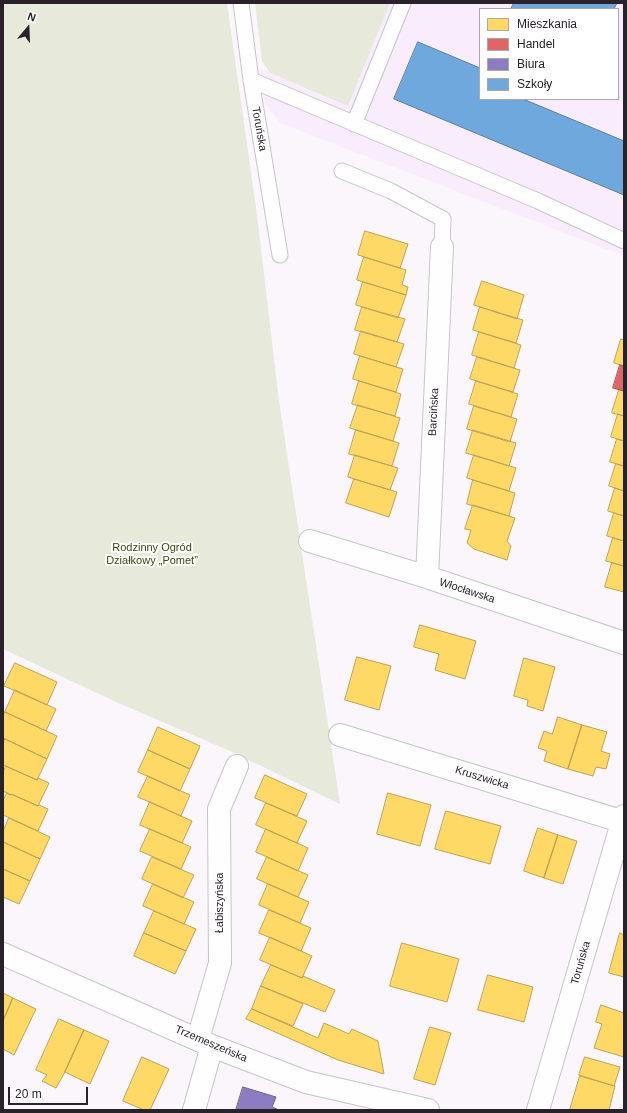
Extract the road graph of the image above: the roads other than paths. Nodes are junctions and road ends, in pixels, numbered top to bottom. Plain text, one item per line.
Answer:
1 (241, 3) edge
2 (403, 3) edge
3 (251, 80) junction
4 (354, 124) junction
5 (342, 171) dead end
6 (624, 241) edge
7 (442, 247) joint
8 (280, 255) dead end
9 (310, 541) dead end
10 (427, 577) junction
11 (624, 643) edge
12 (340, 735) dead end
13 (237, 766) dead end
14 (624, 820) edge
15 (3, 954) edge
16 (205, 1043) junction
17 (194, 1110) edge
18 (428, 1110) edge
19 (538, 1110) edge

1 - 3 lane, Toruńska
2 - 4 lane
3 - 4 lane
3 - 8 lane, Toruńska
4 - 6 lane
5 - 7 lane
7 - 10 street, Barcińska
9 - 10 street, Włocławska
10 - 11 street, Włocławska
12 - 14 street, Kruszwicka
13 - 16 street, Łabiszyńska
14 - 19 street, Toruńska
15 - 16 street, Trzemeszeńska
16 - 17 street, Łabiszyńska
16 - 18 street, Trzemeszeńska

